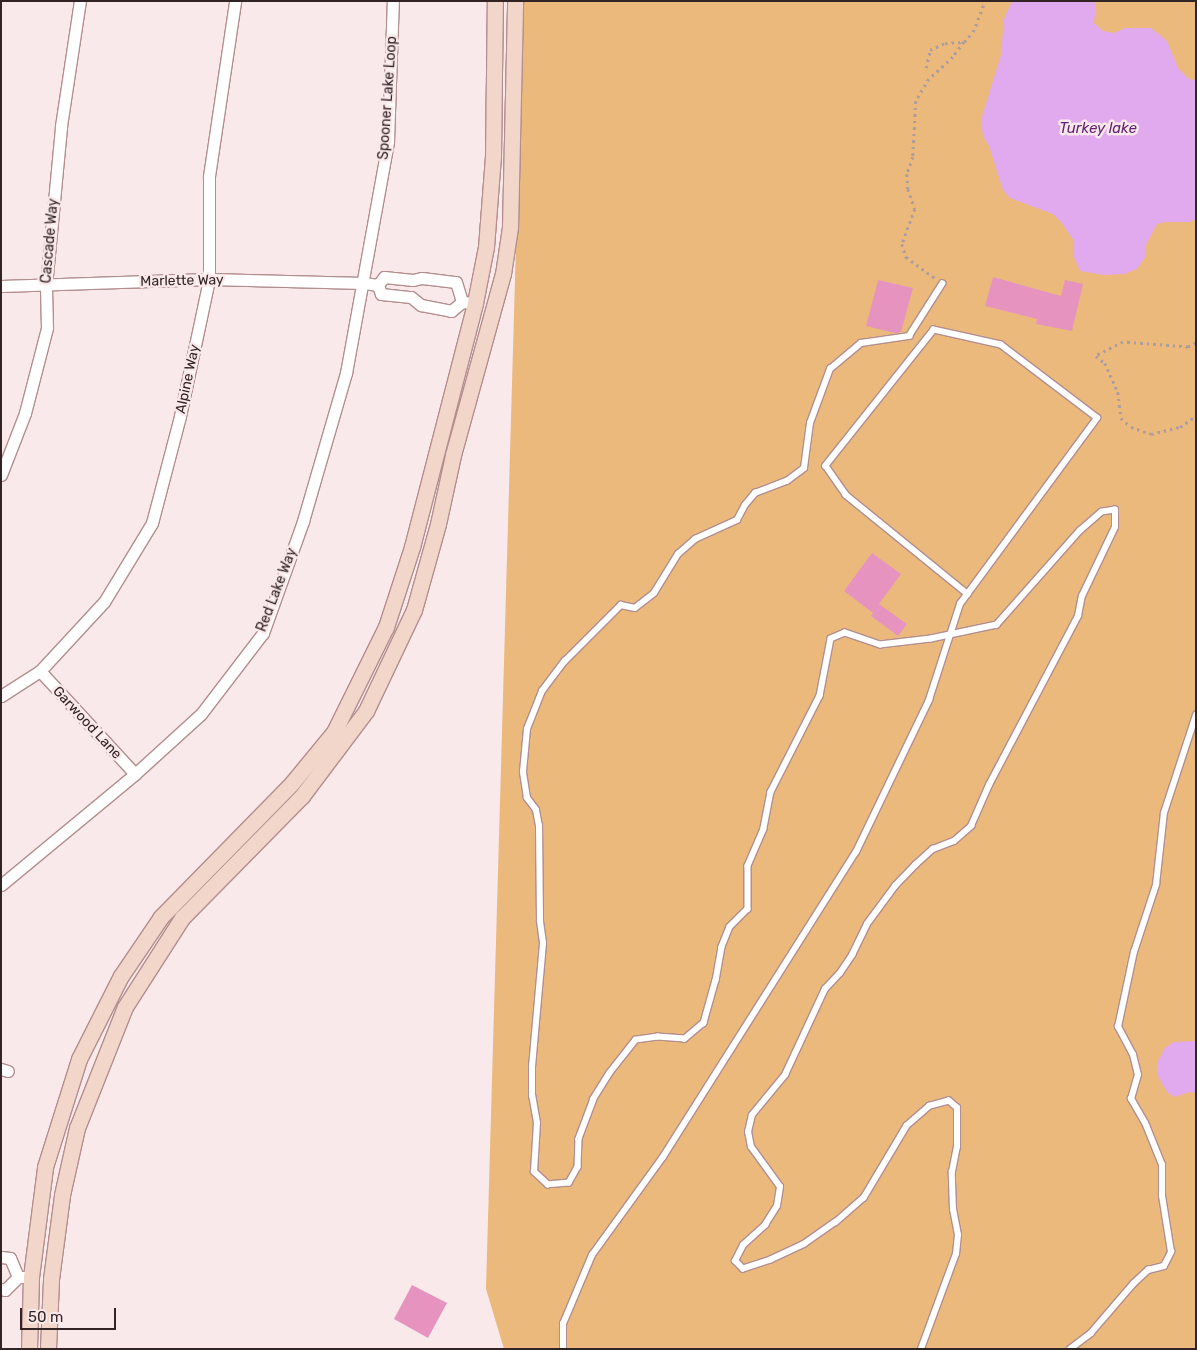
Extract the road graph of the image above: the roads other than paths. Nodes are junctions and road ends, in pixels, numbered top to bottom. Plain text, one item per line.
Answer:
1 (80, 1) edge
2 (235, 1) edge
3 (393, 1) edge
4 (495, 1) edge
5 (515, 1) edge
6 (209, 279) junction
7 (413, 280) junction
8 (364, 282) junction
9 (942, 284) road end
10 (378, 285) junction
11 (1, 286) edge
12 (46, 286) junction
13 (412, 298) junction
14 (469, 302) junction
15 (494, 307) junction
16 (1, 475) edge
17 (968, 594) junction
18 (950, 635) junction
19 (40, 672) junction
20 (1, 696) edge
21 (1196, 715) edge
22 (134, 774) junction
23 (1, 885) edge
24 (1, 1257) edge
25 (24, 1277) junction
26 (51, 1279) junction
27 (1, 1289) edge
28 (29, 1349) edge
29 (48, 1349) edge
30 (563, 1349) edge
31 (921, 1349) edge
32 (1070, 1349) edge

1 - 12 street, Cascade Way
2 - 6 street, Alpine Way
3 - 8 street, Spooner Lake Loop
4 - 14 main road
5 - 15 main road
6 - 8 street, Marlette Way
6 - 12 street, Marlette Way
6 - 19 street, Alpine Way
7 - 10 street
7 - 13 street
7 - 14 street
8 - 10 street, Marlette Way
8 - 22 street, Red Lake Way
9 - 18 lane
10 - 13 street
11 - 12 street, Marlette Way
12 - 16 street, Cascade Way
13 - 14 street
14 - 15 main road
14 - 25 main road
15 - 26 main road
17 - 17 lane
17 - 18 lane
18 - 30 lane
18 - 31 lane
19 - 20 street, Alpine Way
19 - 22 street, Garwood Lane
21 - 32 lane
22 - 23 street, Red Lake Way
24 - 25 street
25 - 26 main road
25 - 27 street
25 - 28 main road
26 - 29 main road

